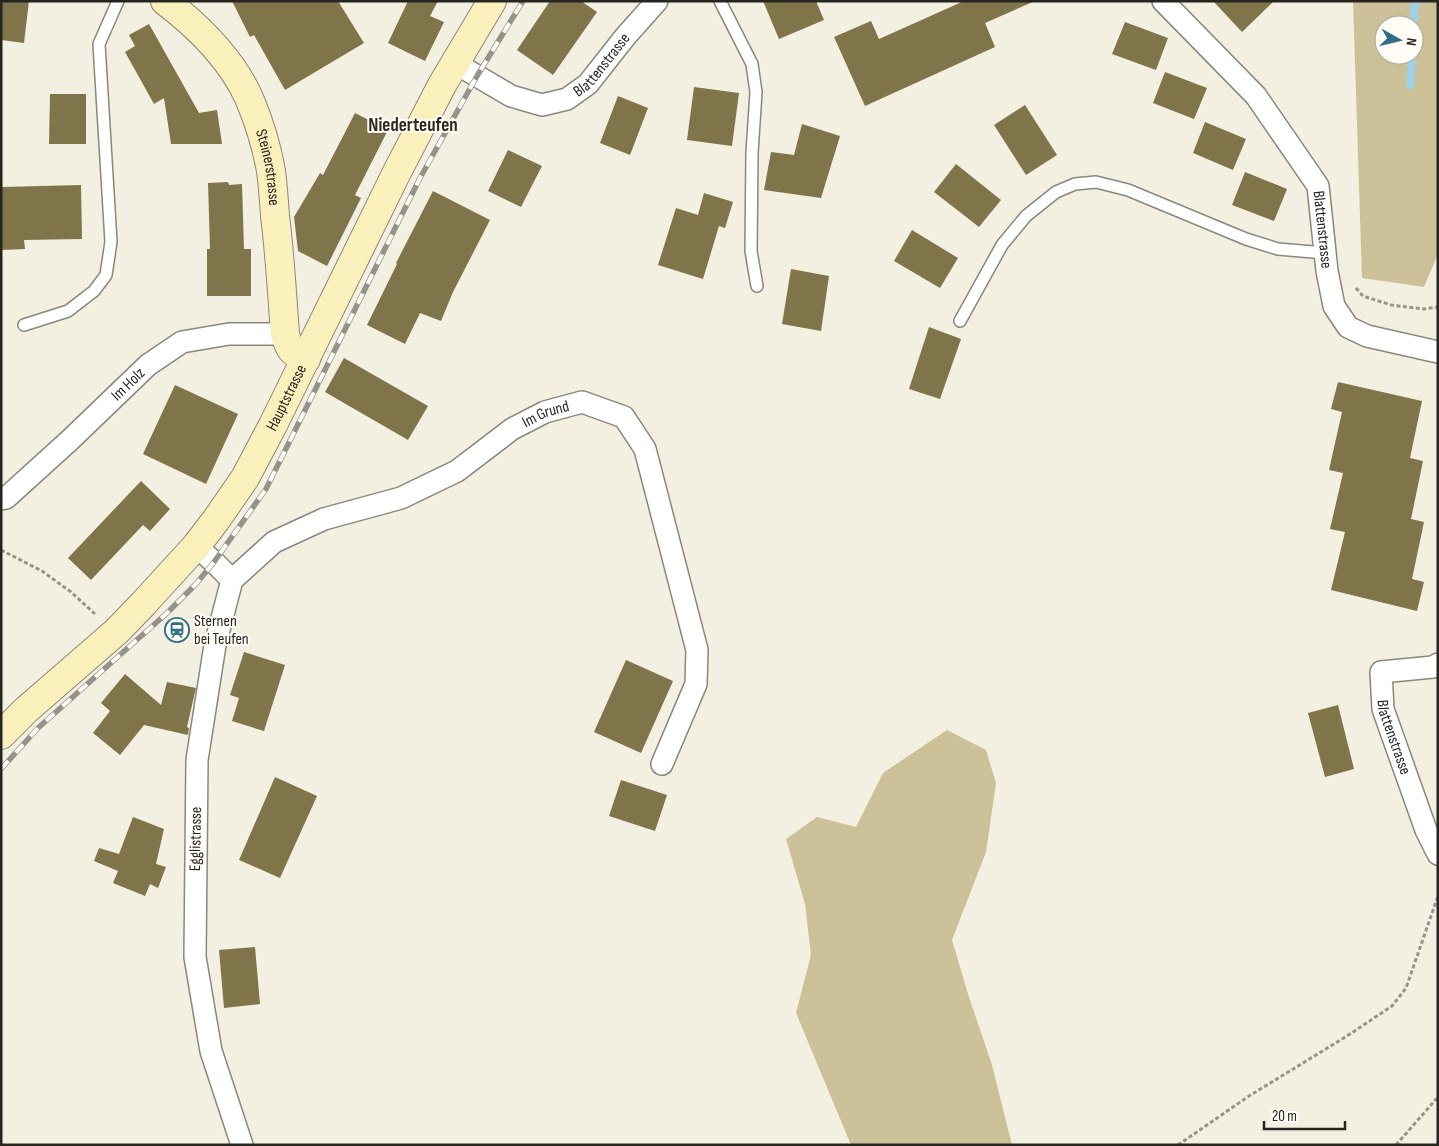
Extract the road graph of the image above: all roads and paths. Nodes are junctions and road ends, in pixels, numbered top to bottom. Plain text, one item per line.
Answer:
1 (118, 1) edge
2 (165, 1) edge
3 (492, 1) edge
4 (657, 1) edge
5 (720, 1) edge
6 (1163, 1) edge
7 (454, 63) junction
8 (1325, 253) junction
9 (757, 286) dead end
10 (1438, 307) edge
11 (960, 321) dead end
12 (24, 325) dead end
13 (285, 334) junction
14 (1438, 352) edge
15 (306, 359) junction
16 (1, 499) edge
17 (196, 546) junction
18 (1, 550) edge
19 (232, 580) junction
20 (100, 618) dead end
21 (1438, 664) edge
22 (1, 735) edge
23 (662, 764) dead end
24 (1438, 854) edge
25 (1438, 896) edge
26 (1438, 1097) edge
27 (242, 1145) edge
28 (1178, 1145) edge
29 (1396, 1145) edge

1 - 12 lane
2 - 13 street, Steinerstrasse
3 - 7 street, Hauptstrasse
4 - 7 street, Blattenstrasse
5 - 9 lane
6 - 8 street, Blattenstrasse
7 - 15 street, Hauptstrasse
8 - 10 path
8 - 11 lane
8 - 14 street, Blattenstrasse
13 - 15 street, Steinerstrasse
13 - 16 street, Im Holz
15 - 17 street, Hauptstrasse
17 - 19 street
17 - 22 street, Hauptstrasse
18 - 20 path
19 - 23 street, Im Grund
19 - 27 street, Egglistrasse
21 - 24 street, Blattenstrasse
25 - 28 path
26 - 29 path

